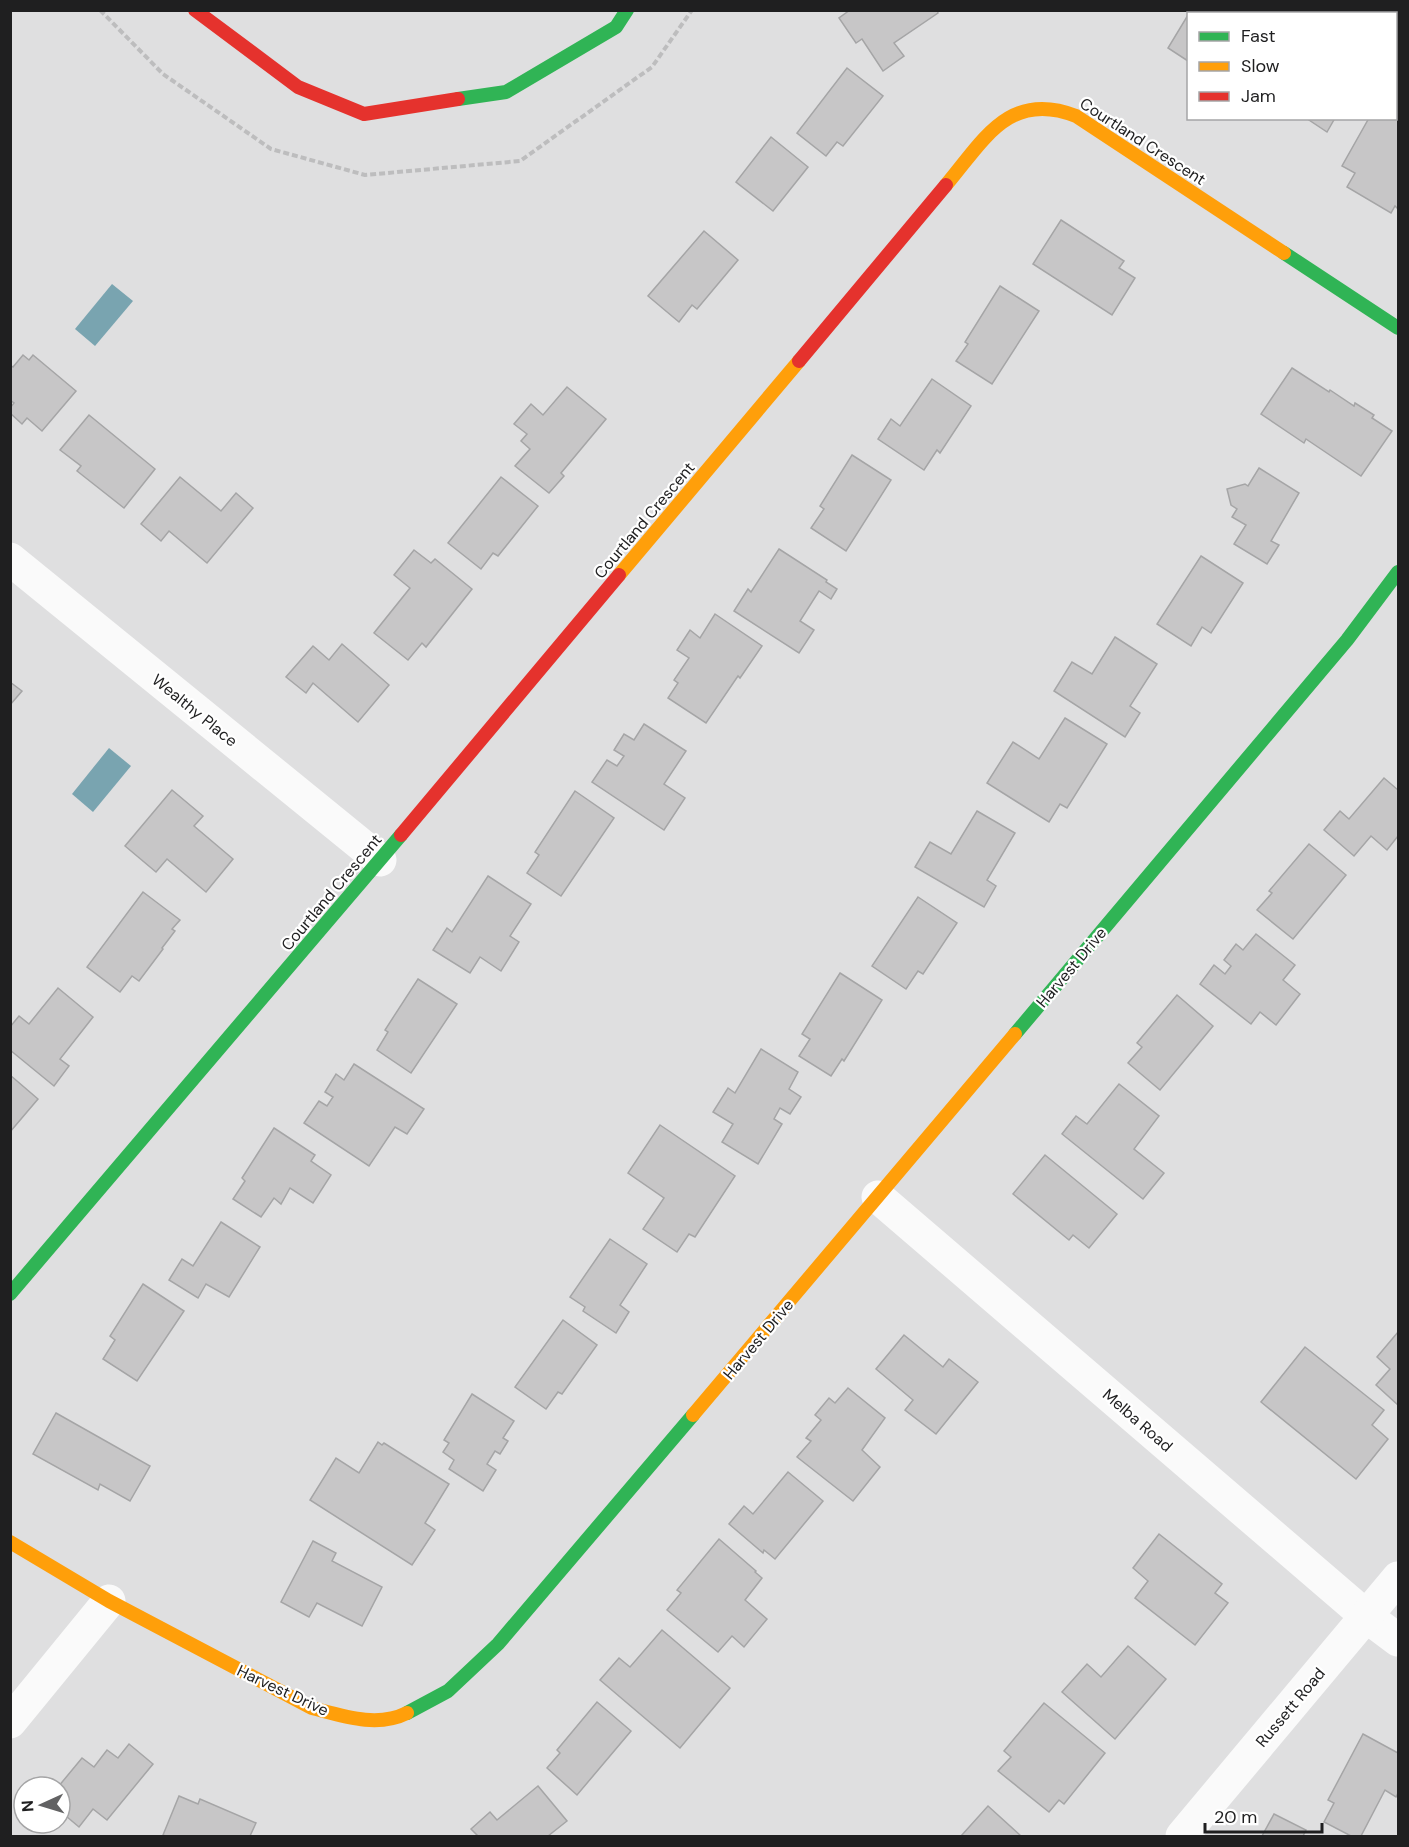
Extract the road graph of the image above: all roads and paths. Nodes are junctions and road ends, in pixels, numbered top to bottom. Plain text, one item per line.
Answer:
1 (195, 10) edge
2 (627, 10) edge
3 (1398, 328) edge
4 (10, 560) edge
5 (1398, 572) edge
6 (380, 860) junction
7 (878, 1197) junction
8 (10, 1294) edge
9 (10, 1542) edge
10 (1398, 1578) edge
11 (109, 1601) junction
12 (1366, 1616) junction
13 (1398, 1640) edge
14 (10, 1722) edge
15 (1182, 1836) edge

1 - 2 street
3 - 6 street, Courtland Crescent
4 - 6 street, Wealthy Place
5 - 7 street, Harvest Drive
6 - 8 street, Courtland Crescent
7 - 11 street, Harvest Drive
7 - 12 street, Melba Road
9 - 11 street
10 - 12 street, Russett Road
11 - 14 street
12 - 13 street, Melba Road
12 - 15 street, Russett Road

